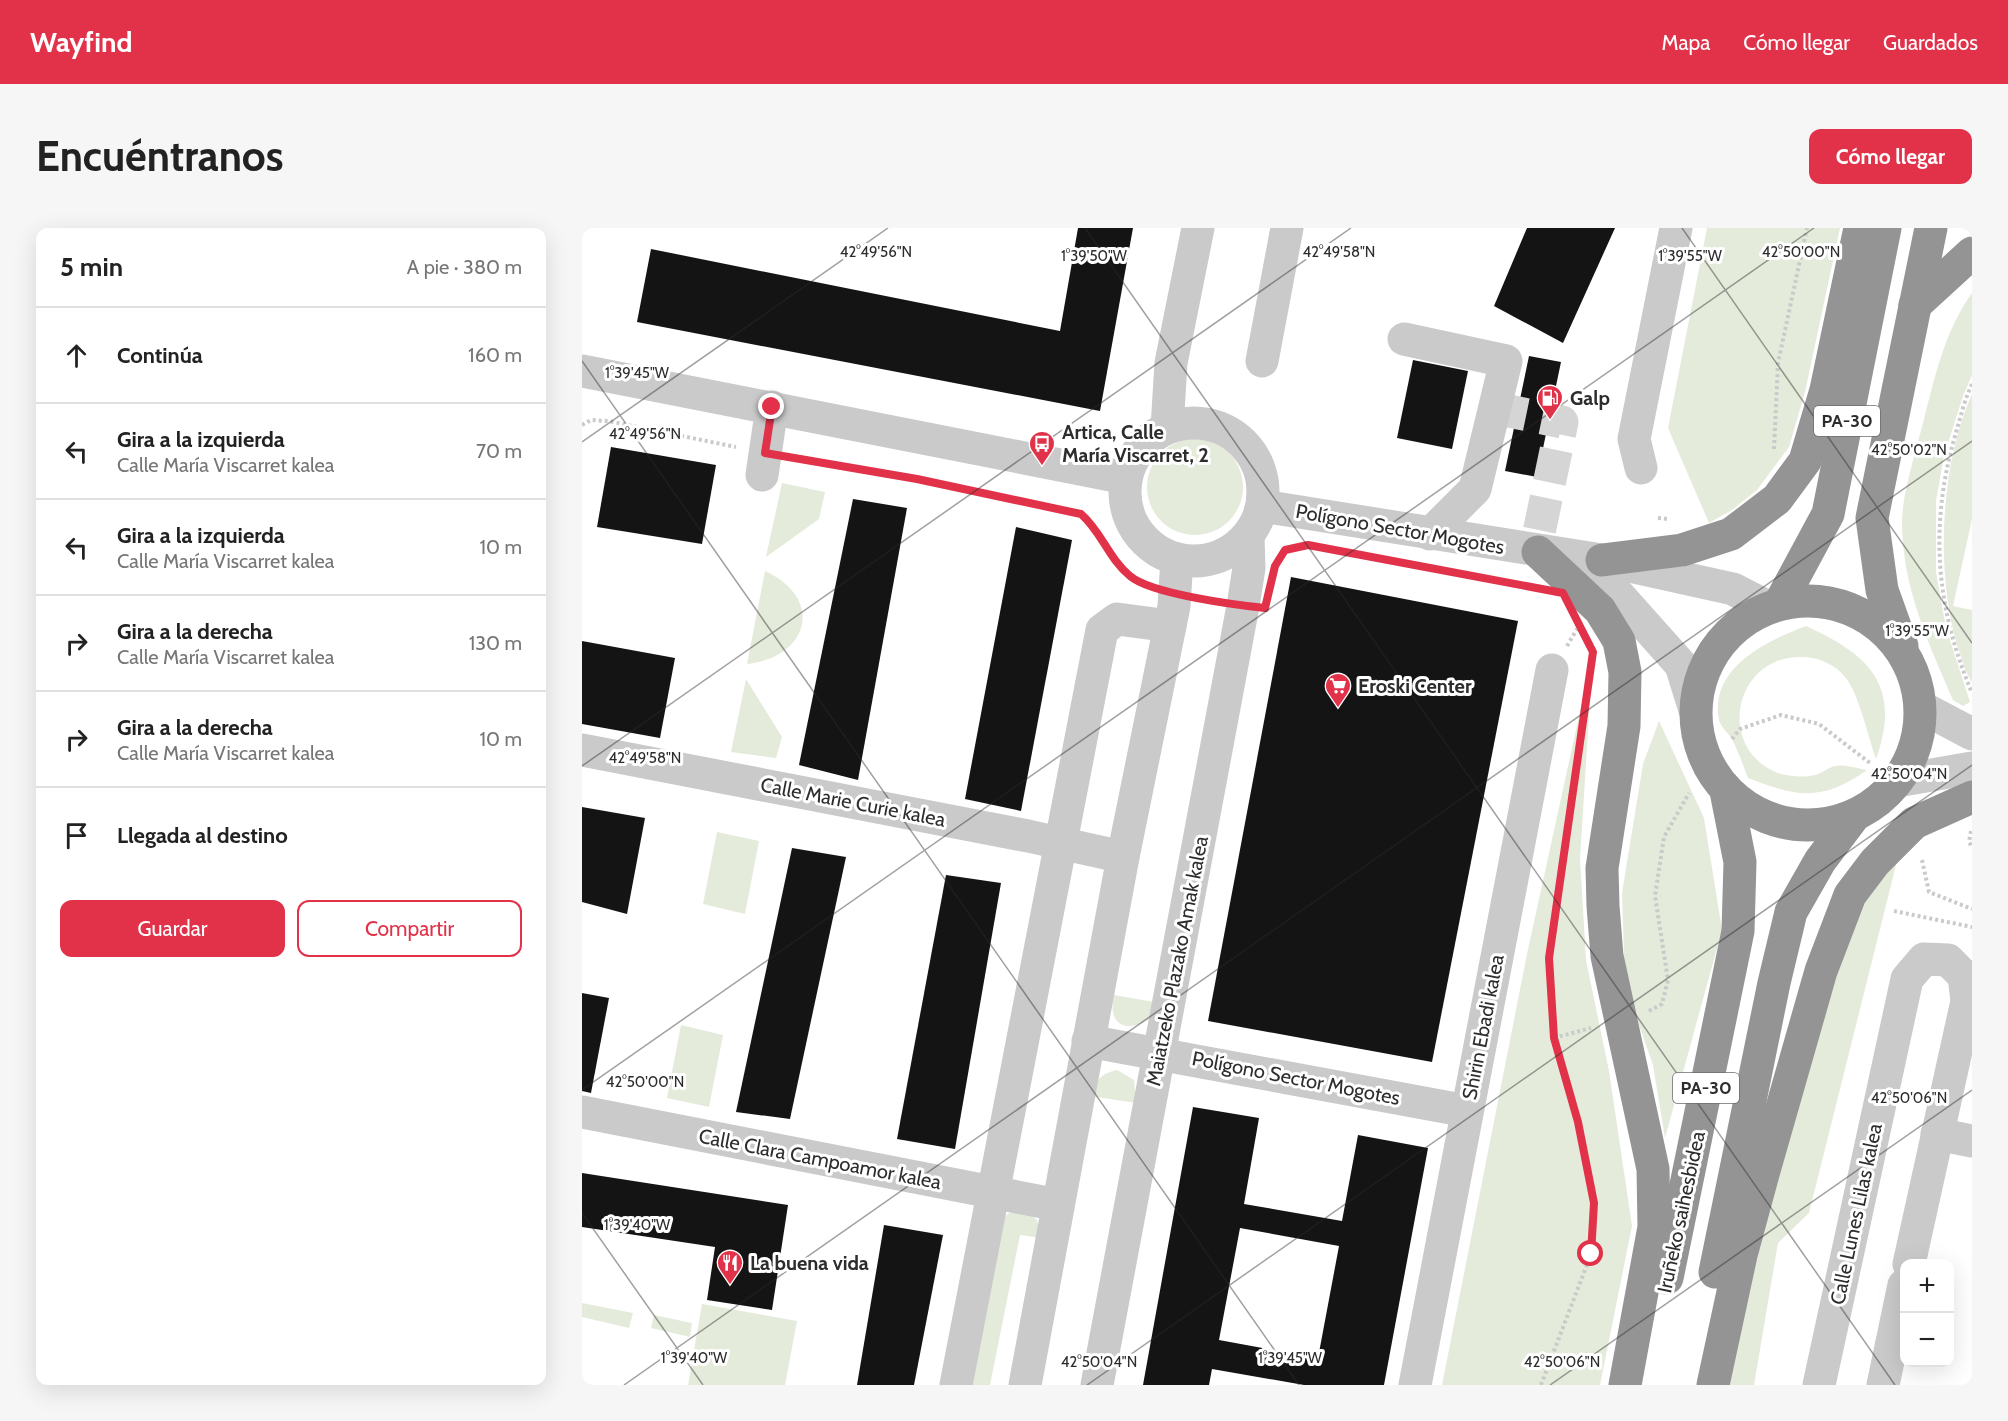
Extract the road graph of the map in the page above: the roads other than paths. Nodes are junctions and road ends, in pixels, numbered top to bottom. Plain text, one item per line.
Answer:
1 (1198, 228) edge
2 (1287, 228) edge
3 (1676, 228) edge
4 (1860, 228) edge
5 (1886, 228) edge
6 (1931, 228) edge
7 (1972, 253) edge
8 (1916, 305) junction
9 (1404, 339) dead end
10 (1262, 361) dead end
11 (582, 371) edge
12 (772, 407) junction
13 (1167, 428) junction
14 (764, 464) road end
15 (1641, 468) dead end
16 (1126, 478) junction
17 (1262, 506) junction
18 (1430, 534) junction
19 (1248, 536) junction
20 (1538, 552) junction
21 (1177, 559) junction
22 (1602, 560) junction
23 (1774, 605) junction
24 (1170, 626) junction
25 (1904, 653) junction
26 (1552, 670) dead end
27 (1921, 707) junction
28 (1695, 710) junction
29 (1972, 734) edge
30 (582, 750) edge
31 (1972, 768) edge
32 (1897, 781) junction
33 (1726, 791) junction
34 (1972, 797) edge
35 (1854, 816) junction
36 (1061, 843) junction
37 (1123, 857) junction
38 (1089, 1041) junction
39 (1159, 1052) junction
40 (1467, 1111) junction
41 (582, 1112) edge
42 (1937, 1134) junction
43 (1972, 1142) edge
44 (993, 1194) junction
45 (1058, 1205) junction
46 (1910, 1259) edge
47 (1900, 1308) edge
48 (956, 1385) edge
49 (1025, 1385) edge
50 (1096, 1385) edge
51 (1415, 1385) edge
52 (1625, 1385) edge
53 (1646, 1385) edge
54 (1692, 1385) edge
55 (1713, 1385) edge
56 (1819, 1385) edge
57 (1883, 1385) edge

1 - 13 street
2 - 10 street
3 - 15 street
4 - 22 highway
5 - 23 highway, PA-30
6 - 8 highway, PA-30
7 - 8 highway
8 - 25 highway, PA-30
9 - 18 street
11 - 12 street
12 - 14 street
12 - 16 street
13 - 16 street
13 - 17 street
16 - 21 street
17 - 18 street, Polígono Sector Mogotes
17 - 19 street
18 - 20 street, Polígono Sector Mogotes
19 - 21 street
19 - 39 street, Maiatzeko Plazako Amak kalea
20 - 22 street, Polígono Sector Mogotes
20 - 28 street, Polígono Sector Mogotes
20 - 52 highway
21 - 24 street
22 - 23 street, Polígono Sector Mogotes
23 - 25 highway, PA-30
23 - 28 highway, PA-30
24 - 36 street
24 - 37 street
25 - 27 highway, PA-30
26 - 40 street, Shirin Ebadi kalea
27 - 29 street
27 - 32 highway, PA-30
28 - 33 highway, PA-30
30 - 36 street, Calle Marie Curie kalea
31 - 32 street
32 - 35 highway, PA-30
33 - 35 highway, PA-30
33 - 53 highway, Iruñeko saihesbidea / PA-30
34 - 55 highway
35 - 54 highway, PA-30
36 - 37 street, Calle Marie Curie kalea
36 - 44 street
37 - 38 street
38 - 39 street, Polígono Sector Mogotes
38 - 45 street
39 - 40 street, Polígono Sector Mogotes
39 - 50 street, Maiatzeko Plazako Amak kalea
40 - 51 street, Shirin Ebadi kalea
41 - 44 street, Calle Clara Campoamor kalea
42 - 43 street
42 - 46 street, Calle Lunes Lilas kalea
42 - 56 street, Calle Lunes Lilas kalea
44 - 45 street, Calle Clara Campoamor kalea
44 - 48 street
45 - 49 street
47 - 57 street

